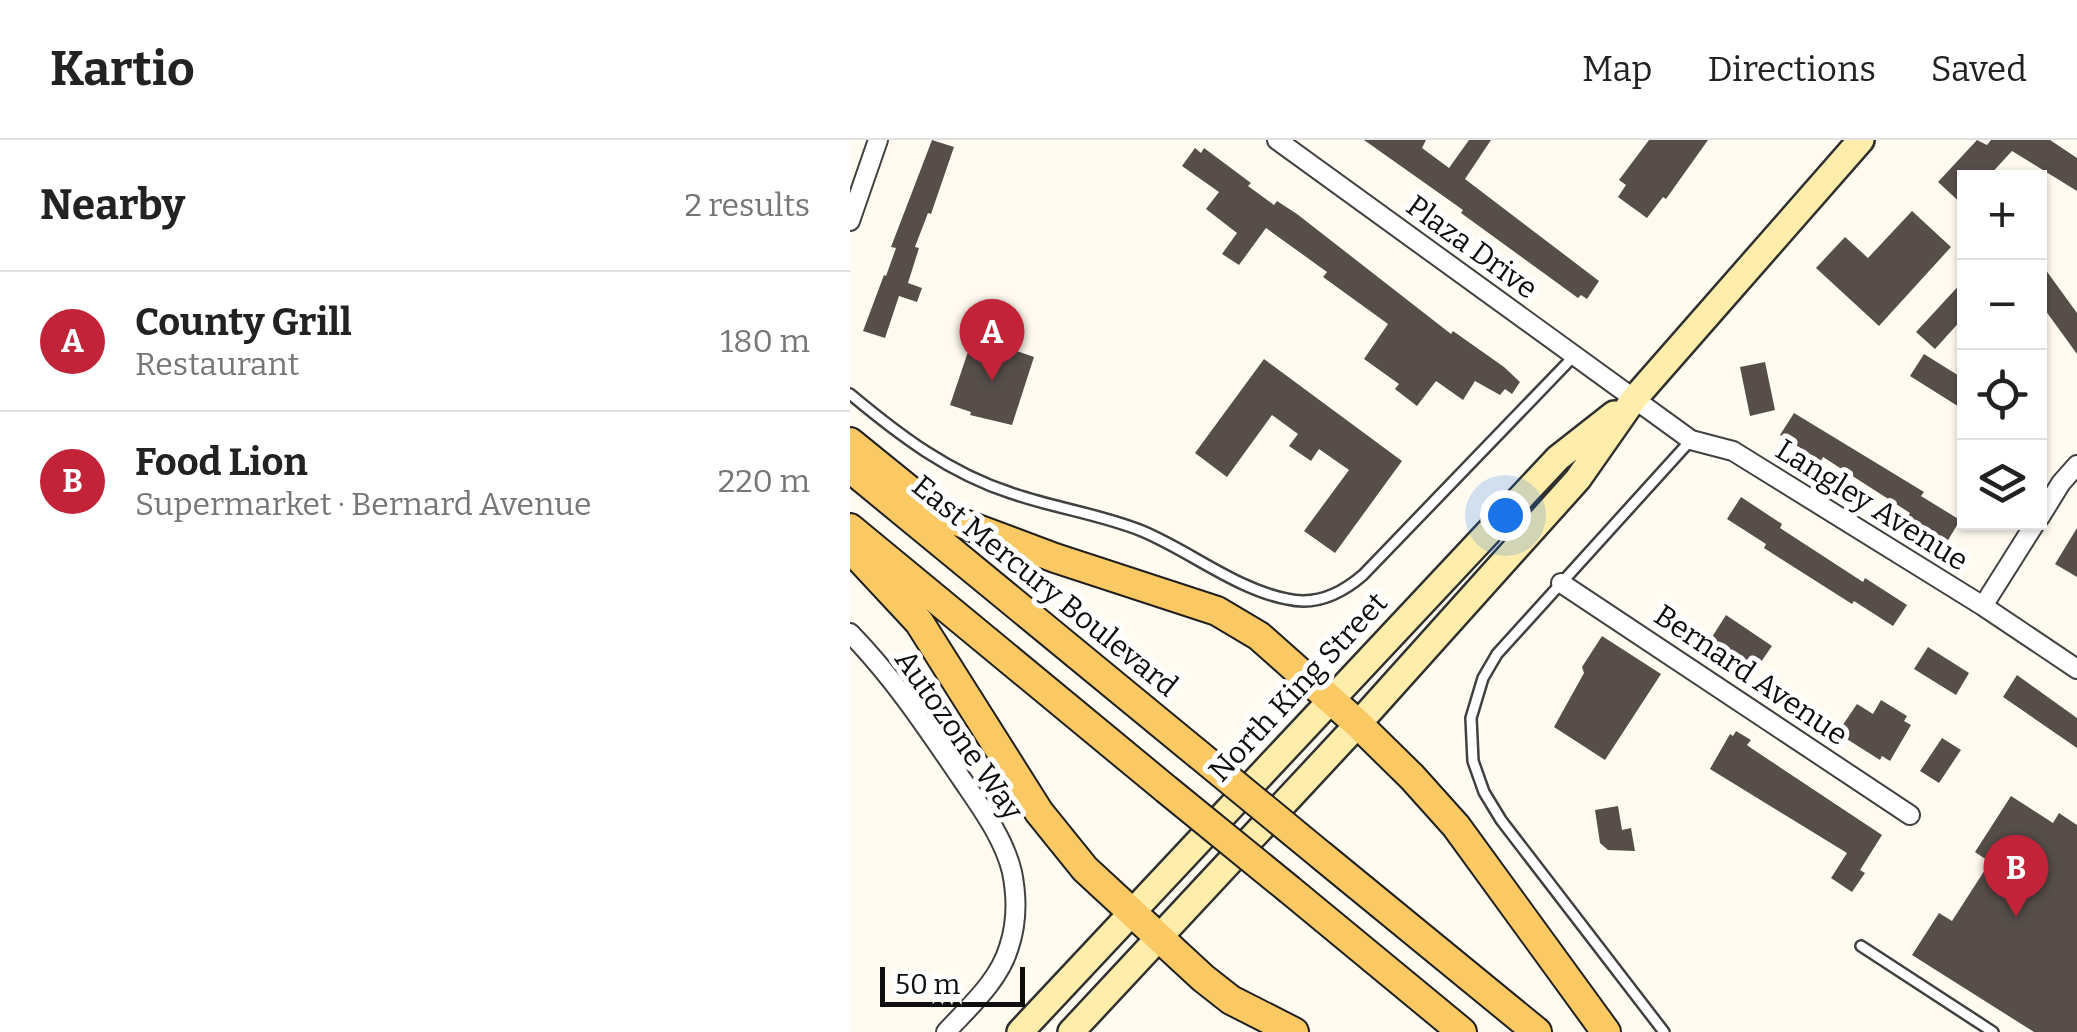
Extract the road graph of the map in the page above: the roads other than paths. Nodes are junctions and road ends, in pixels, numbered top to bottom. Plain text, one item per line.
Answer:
1 (878, 140) edge
2 (1277, 140) edge
3 (1861, 140) edge
4 (850, 221) edge
5 (1574, 356) junction
6 (850, 394) edge
7 (1634, 399) junction
8 (1692, 440) junction
9 (850, 442) edge
10 (2077, 466) edge
11 (850, 468) edge
12 (2047, 506) edge
13 (850, 528) edge
14 (2032, 530) edge
15 (850, 548) edge
16 (1562, 583) junction
17 (1983, 606) junction
18 (850, 633) edge
19 (2077, 669) edge
20 (1330, 699) junction
21 (1358, 724) junction
22 (1910, 814) dead end
23 (1132, 913) junction
24 (1159, 938) junction
25 (1861, 946) dead end
26 (946, 1032) edge
27 (1020, 1032) edge
28 (1071, 1032) edge
29 (1294, 1032) edge
30 (1462, 1032) edge
31 (1537, 1032) edge
32 (1606, 1032) edge
33 (1664, 1032) edge
34 (1993, 1032) edge

1 - 4 street
2 - 5 street, Plaza Drive
3 - 7 main road, North King Street
5 - 6 lane
5 - 7 street, Plaza Drive
7 - 8 street, Langley Avenue
7 - 20 main road, North King Street
7 - 21 main road, North King Street
8 - 16 lane
8 - 17 street, Langley Avenue
9 - 20 main road
10 - 12 street
11 - 31 main road, East Mercury Boulevard, bridge
13 - 30 main road, bridge
14 - 17 street
15 - 23 main road
16 - 22 street, Bernard Avenue
16 - 33 lane
17 - 19 street, Langley Avenue
18 - 26 street, Autozone Way
20 - 21 main road
20 - 23 main road, North King Street
21 - 24 main road, North King Street
21 - 32 main road
23 - 24 main road
23 - 27 main road, North King Street
24 - 28 main road, North King Street
24 - 29 main road
25 - 34 lane

